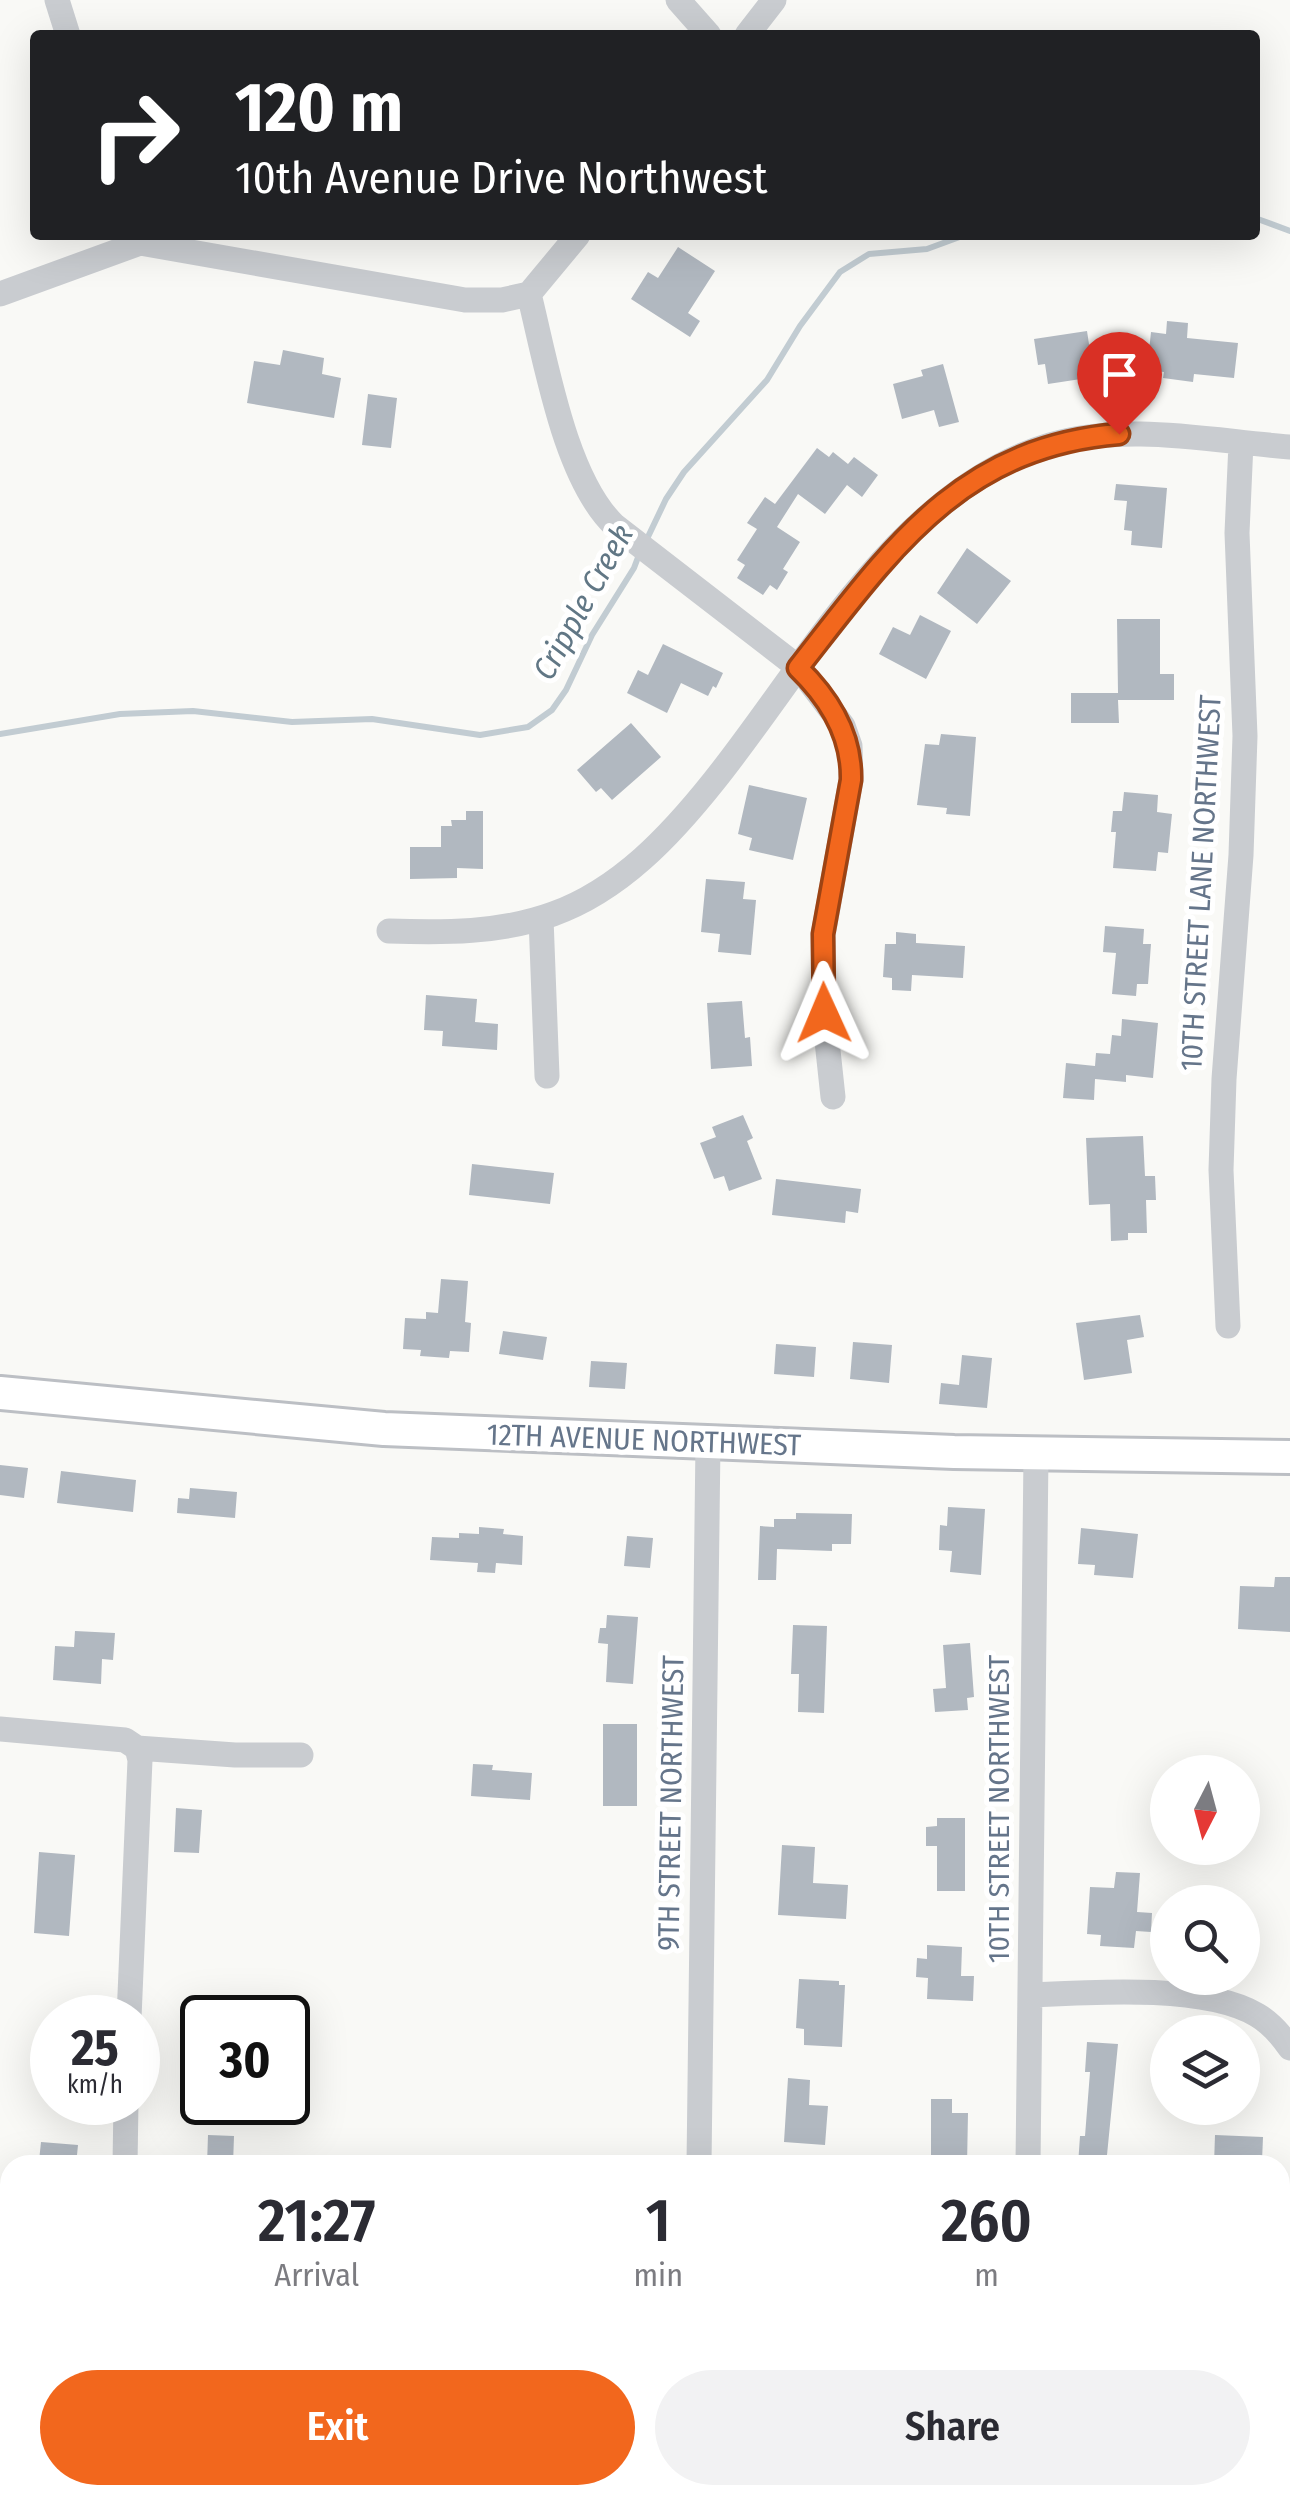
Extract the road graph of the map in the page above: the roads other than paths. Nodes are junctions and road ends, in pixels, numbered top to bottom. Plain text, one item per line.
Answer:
1 (57, 0) edge
2 (678, 0) edge
3 (774, 0) edge
4 (66, 30) edge
5 (705, 30) edge
6 (750, 30) edge
7 (135, 240) edge
8 (143, 240) edge
9 (574, 240) edge
10 (0, 294) edge
11 (529, 294) junction
12 (1241, 443) junction
13 (1290, 447) edge
14 (798, 668) junction
15 (541, 918) junction
16 (389, 931) dead end
17 (547, 1076) dead end
18 (833, 1097) dead end
19 (1228, 1326) dead end
20 (0, 1393) edge
21 (708, 1442) junction
22 (1036, 1454) junction
23 (1290, 1457) edge
24 (0, 1729) edge
25 (137, 1748) junction
26 (301, 1756) dead end
27 (130, 1995) edge
28 (1030, 1996) junction
29 (1290, 2048) edge
30 (125, 2125) edge
31 (124, 2155) edge
32 (699, 2155) edge
33 (1028, 2155) edge

1 - 4 street
2 - 5 street
3 - 6 street
7 - 10 street
8 - 11 street
9 - 11 street
11 - 14 street
12 - 13 street
12 - 14 street
12 - 19 street, 10TH STREET LANE NORTHWEST
14 - 15 street
14 - 18 street
15 - 16 street
15 - 17 street
20 - 21 main road, 12TH AVENUE NORTHWEST
21 - 22 main road, 12TH AVENUE NORTHWEST
21 - 32 street, 9TH STREET NORTHWEST
22 - 23 main road, 12TH AVENUE NORTHWEST
22 - 28 street, 10TH STREET NORTHWEST
24 - 25 street
25 - 26 street
25 - 27 street
28 - 29 street
28 - 33 street, 10TH STREET NORTHWEST
30 - 31 street

